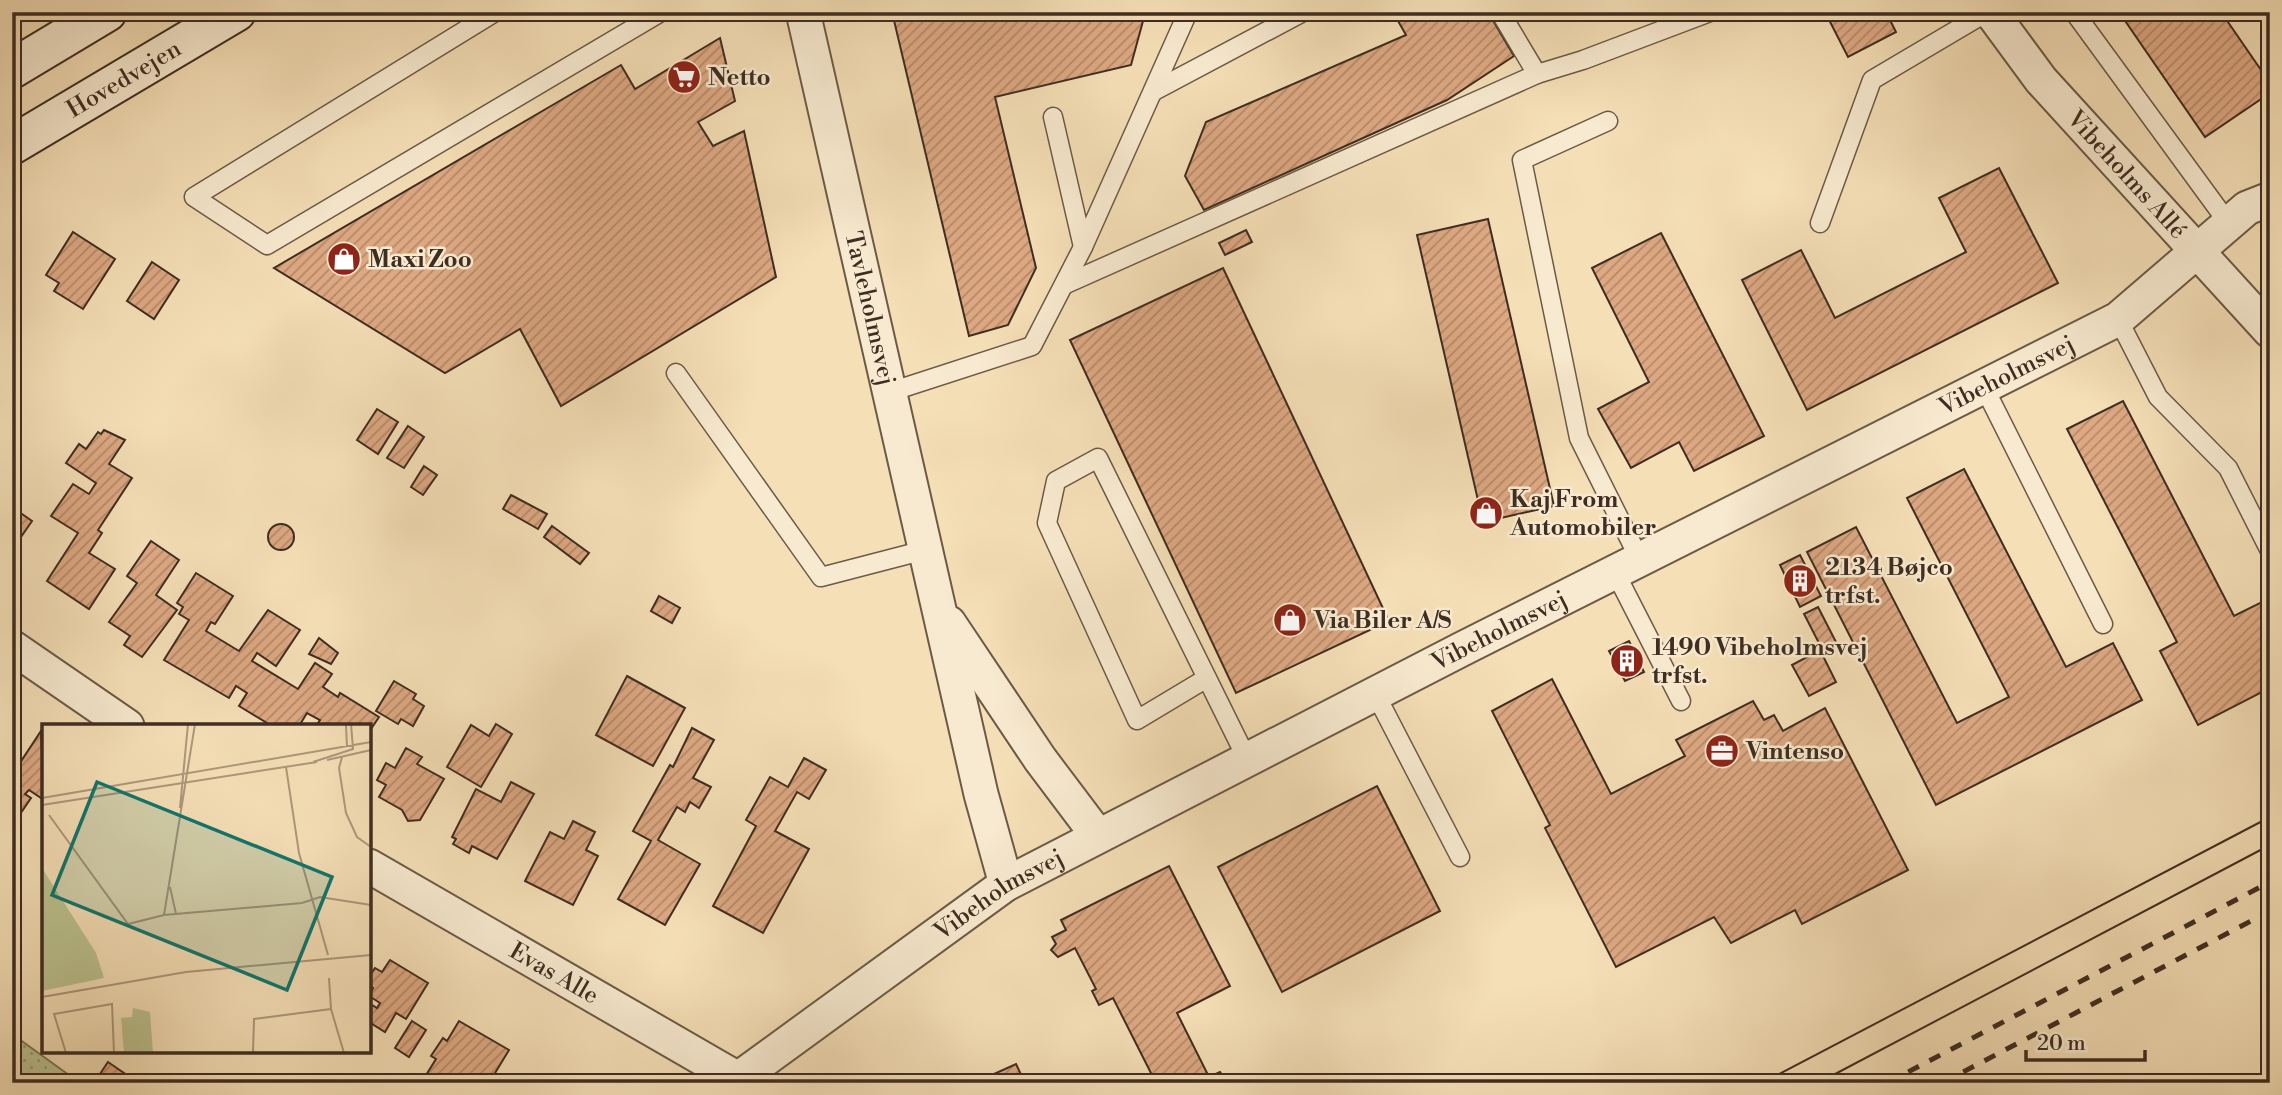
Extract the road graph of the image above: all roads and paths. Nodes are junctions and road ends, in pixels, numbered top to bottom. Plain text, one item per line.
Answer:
1 (107, 12) edge
2 (236, 12) edge
3 (495, 12) edge
4 (803, 12) edge
5 (1188, 12) edge
6 (1303, 12) edge
7 (1500, 12) edge
8 (1710, 12) edge
9 (1989, 12) edge
10 (2074, 12) edge
11 (659, 13) edge
12 (12, 69) edge
13 (1537, 74) junction
14 (1154, 91) junction
15 (1053, 117) dead end
16 (1608, 121) dead end
17 (12, 145) edge
18 (2270, 199) edge
19 (1820, 223) dead end
20 (2228, 224) junction
21 (1083, 247) junction
22 (2197, 253) junction
23 (1066, 284) junction
24 (2118, 319) junction
25 (2270, 331) edge
26 (676, 373) dead end
27 (1984, 387) junction
28 (890, 392) junction
29 (925, 550) junction
30 (2270, 551) edge
31 (1627, 566) junction
32 (938, 607) junction
33 (2103, 624) dead end
34 (12, 647) edge
35 (1206, 678) junction
36 (1376, 693) junction
37 (1681, 701) dead end
38 (124, 724) edge
39 (1247, 759) junction
40 (1098, 836) junction
41 (1460, 857) dead end
42 (371, 867) edge
43 (1006, 884) junction
44 (738, 1079) joint

1 - 12 main road
2 - 17 main road, Hovedvejen
3 - 11 lane
4 - 28 street, Tavleholmsvej
5 - 14 lane
6 - 14 lane
7 - 13 lane
8 - 13 lane
9 - 19 lane
9 - 22 street, Vibeholms Allé
10 - 20 lane
13 - 23 lane
14 - 21 lane
15 - 21 lane
16 - 31 lane
18 - 20 street, Vibeholmsvej
20 - 22 street, Vibeholmsvej
21 - 23 lane
22 - 24 street, Vibeholmsvej
22 - 25 street, Vibeholms Allé
23 - 28 lane
24 - 27 street, Vibeholmsvej
24 - 30 lane
26 - 29 lane
27 - 31 street, Vibeholmsvej
27 - 33 lane
28 - 29 street, Tavleholmsvej
29 - 32 street, Tavleholmsvej
31 - 36 street, Vibeholmsvej
31 - 37 lane
32 - 40 street, Tavleholmsvej
32 - 43 street, Tavleholmsvej
34 - 38 street
35 - 35 lane
35 - 39 lane
36 - 39 street, Vibeholmsvej
36 - 41 lane
39 - 40 street, Vibeholmsvej
40 - 43 street, Vibeholmsvej
42 - 44 street, Evas Alle
43 - 44 street, Vibeholmsvej

